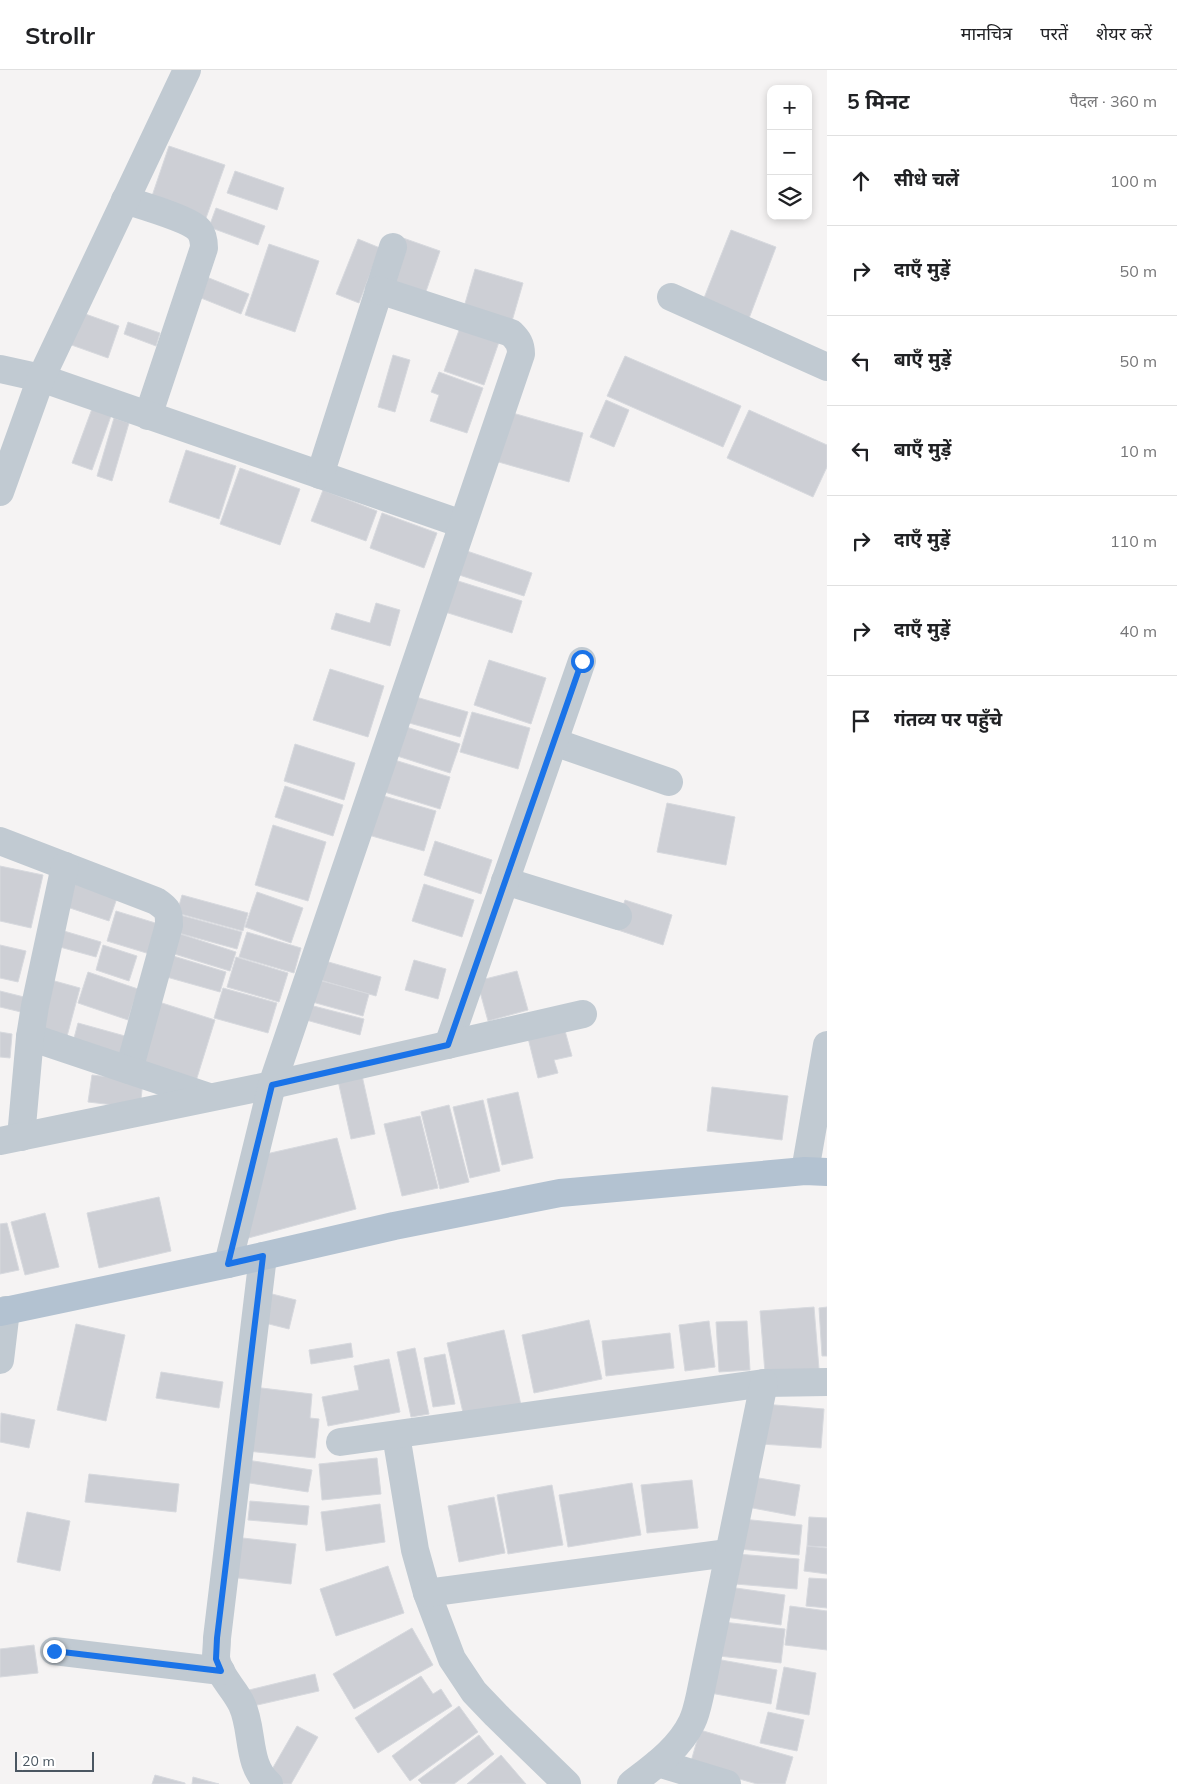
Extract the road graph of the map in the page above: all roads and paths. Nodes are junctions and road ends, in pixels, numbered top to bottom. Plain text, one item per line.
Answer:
1 (187, 70) edge
2 (125, 200) junction
3 (393, 247) dead end
4 (379, 290) junction
5 (671, 296) dead end
6 (827, 367) edge
7 (0, 369) edge
8 (41, 378) junction
9 (148, 416) junction
10 (320, 475) junction
11 (0, 492) edge
12 (462, 524) junction
13 (582, 661) dead end
14 (554, 742) junction
15 (669, 782) dead end
16 (0, 841) edge
17 (65, 866) junction
18 (506, 882) junction
19 (618, 916) dead end
20 (582, 1014) dead end
21 (30, 1036) junction
22 (448, 1045) junction
23 (827, 1045) edge
24 (129, 1070) junction
25 (272, 1085) junction
26 (211, 1098) junction
27 (10, 1139) edge
28 (816, 1171) edge
29 (263, 1256) junction
30 (228, 1264) junction
31 (3, 1311) edge
32 (0, 1360) edge
33 (827, 1382) edge
34 (764, 1383) junction
35 (396, 1434) junction
36 (340, 1442) dead end
37 (728, 1553) junction
38 (426, 1593) junction
39 (54, 1651) dead end
40 (221, 1671) junction
41 (658, 1763) junction
42 (269, 1784) edge
43 (567, 1784) edge
44 (631, 1784) edge
45 (727, 1784) edge

1 - 2 street
2 - 8 street
2 - 9 street
3 - 4 street
4 - 10 street
4 - 12 street
5 - 6 street
7 - 8 street
8 - 9 street
8 - 11 street
9 - 10 street
10 - 12 street
12 - 25 street
13 - 14 street
14 - 15 street
14 - 18 street
16 - 17 street
17 - 21 street
17 - 24 street
18 - 19 street
18 - 22 street
20 - 22 street
21 - 24 street
21 - 27 street
22 - 25 street
23 - 28 street
24 - 26 street
25 - 26 street
25 - 30 street
26 - 27 street
28 - 29 main road
29 - 30 main road
29 - 40 street
30 - 31 main road
31 - 32 street
33 - 34 street
34 - 35 street
34 - 37 street
35 - 36 street
35 - 38 street
37 - 38 street
37 - 41 street
38 - 43 street
39 - 40 street
40 - 42 street
41 - 44 street
41 - 45 street

